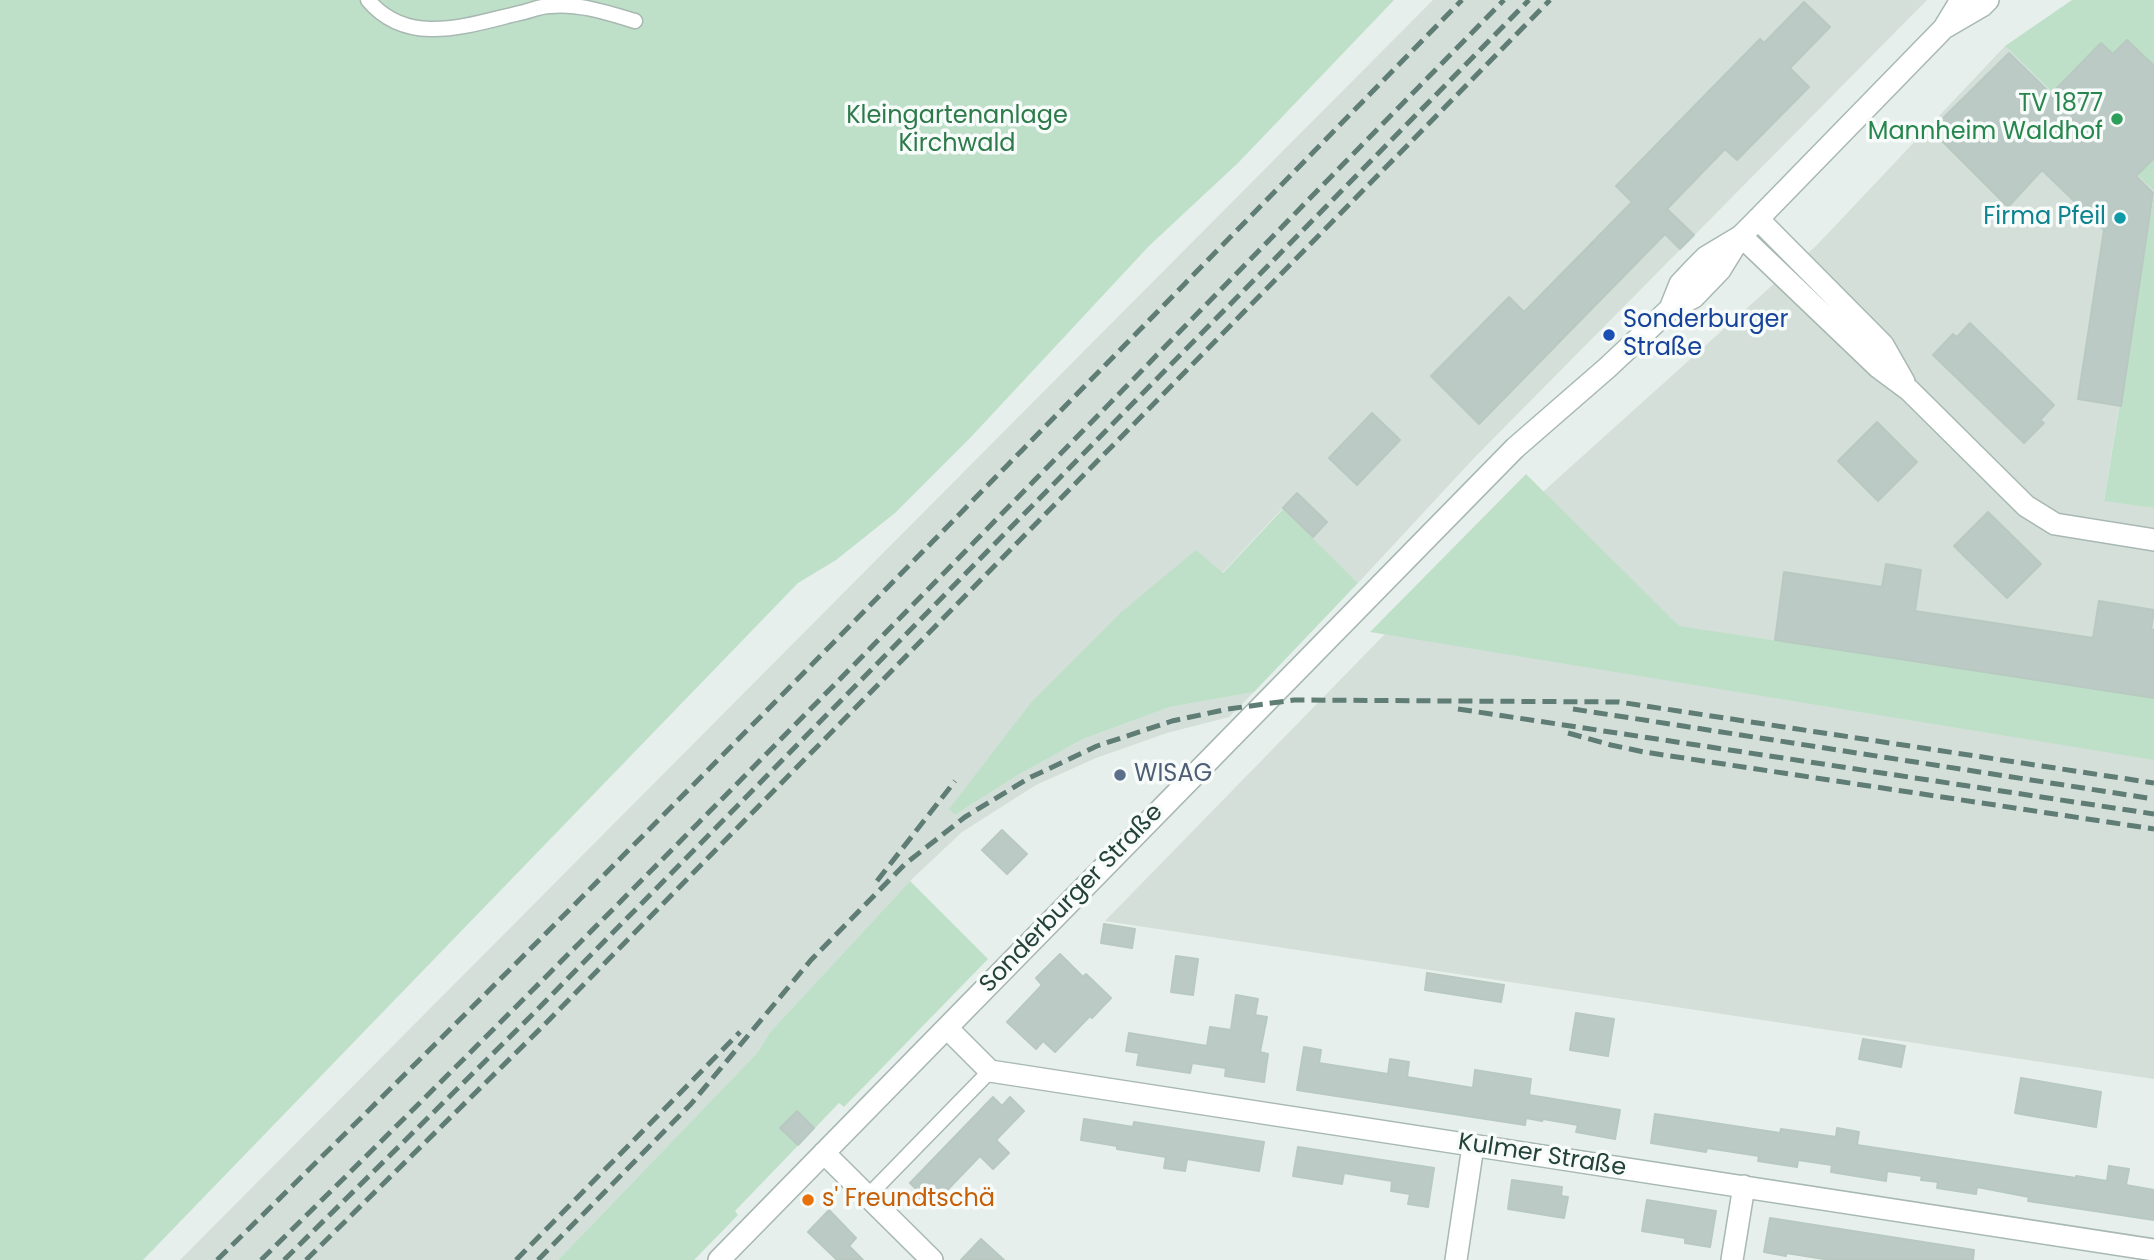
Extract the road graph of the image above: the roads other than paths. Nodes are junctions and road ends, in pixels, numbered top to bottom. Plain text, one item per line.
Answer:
1 (368, 0) edge
2 (1961, 0) edge
3 (1988, 0) edge
4 (635, 20) dead end
5 (1944, 28) junction
6 (1758, 219) junction
7 (1741, 236) junction
8 (1909, 390) junction
9 (2154, 540) edge
10 (947, 1028) junction
11 (990, 1071) junction
12 (1473, 1146) junction
13 (824, 1153) junction
14 (1744, 1186) junction
15 (868, 1196) junction
16 (2154, 1250) edge
17 (719, 1260) edge
18 (932, 1260) edge
19 (1456, 1260) edge
20 (1732, 1260) edge

1 - 4 lane
2 - 5 street, Sonderburger Straße
3 - 5 street, Sonderburger Straße
5 - 6 street, Sonderburger Straße
6 - 7 street, Sonderburger Straße
6 - 8 street
7 - 8 street
7 - 10 street, Sonderburger Straße
8 - 9 street
10 - 11 street
10 - 13 street, Sonderburger Straße
11 - 12 street, Kulmer Straße
11 - 15 lane
12 - 14 street, Kulmer Straße
12 - 19 street
13 - 15 street
13 - 17 street, Sonderburger Straße
14 - 16 street, Kulmer Straße
14 - 20 street
15 - 18 street

